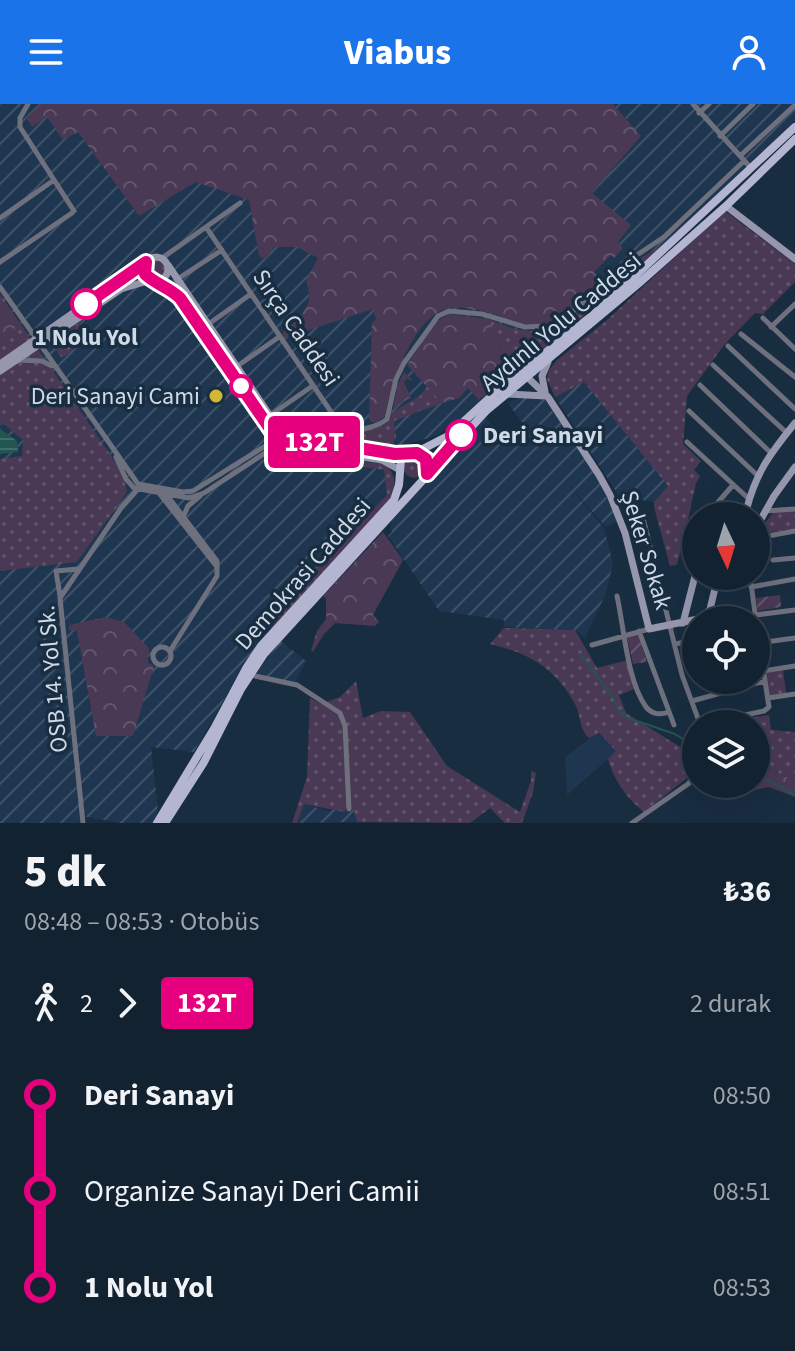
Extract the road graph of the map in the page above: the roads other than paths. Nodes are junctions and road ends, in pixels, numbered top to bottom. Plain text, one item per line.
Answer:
1 (28, 104) edge
2 (693, 104) edge
3 (709, 104) edge
4 (753, 104) edge
5 (795, 105) edge
6 (699, 113) junction
7 (795, 127) edge
8 (720, 136) junction
9 (795, 139) edge
10 (745, 162) junction
11 (54, 180) junction
12 (240, 203) dead end
13 (722, 203) junction
14 (0, 218) edge
15 (206, 227) junction
16 (222, 250) junction
17 (162, 258) junction
18 (795, 259) edge
19 (0, 262) edge
20 (146, 262) junction
21 (168, 265) junction
22 (152, 280) junction
23 (176, 280) junction
24 (0, 287) edge
25 (251, 294) junction
26 (795, 304) edge
27 (763, 318) dead end
28 (207, 325) junction
29 (771, 327) junction
30 (741, 334) dead end
31 (795, 336) edge
32 (279, 337) junction
33 (38, 342) junction
34 (789, 343) junction
35 (728, 346) dead end
36 (795, 349) edge
37 (552, 357) junction
38 (14, 361) junction
39 (0, 364) edge
40 (713, 365) dead end
41 (236, 367) junction
42 (0, 371) edge
43 (60, 373) junction
44 (518, 375) junction
45 (795, 377) edge
46 (531, 378) junction
47 (700, 385) dead end
48 (312, 386) junction
49 (530, 393) junction
50 (505, 394) junction
51 (548, 397) junction
52 (795, 409) edge
53 (689, 411) dead end
54 (269, 416) junction
55 (795, 423) edge
56 (787, 433) junction
57 (280, 439) junction
58 (687, 442) dead end
59 (326, 448) junction
60 (414, 453) junction
61 (771, 453) junction
62 (792, 469) edge
63 (399, 471) junction
64 (757, 475) junction
65 (424, 478) junction
66 (795, 480) edge
67 (733, 485) junction
68 (136, 486) junction
69 (162, 492) junction
70 (204, 493) junction
71 (749, 499) junction
72 (718, 502) edge
73 (748, 502) edge
74 (770, 503) edge
75 (795, 509) edge
76 (770, 511) edge
77 (642, 514) dead end
78 (184, 516) junction
79 (795, 531) edge
80 (770, 536) edge
81 (795, 558) edge
82 (773, 560) dead end
83 (218, 567) junction
84 (79, 569) junction
85 (795, 579) edge
86 (770, 584) edge
87 (617, 596) dead end
88 (60, 598) junction
89 (795, 610) edge
90 (770, 618) edge
91 (682, 623) edge
92 (671, 626) junction
93 (649, 629) junction
94 (639, 631) junction
95 (625, 635) junction
96 (795, 638) edge
97 (770, 641) edge
98 (682, 643) edge
99 (675, 644) junction
100 (592, 645) dead end
101 (170, 651) dead end
102 (795, 666) edge
103 (770, 670) edge
104 (251, 671) junction
105 (718, 694) edge
106 (767, 694) edge
107 (795, 694) edge
108 (768, 698) junction
109 (692, 701) junction
110 (695, 710) edge
111 (764, 710) edge
112 (669, 712) junction
113 (674, 725) dead end
114 (192, 780) junction
115 (181, 782) junction
116 (682, 788) edge
117 (349, 809) dead end
118 (82, 819) edge
119 (157, 823) edge
120 (165, 823) edge
121 (632, 823) edge

1 - 11 street
2 - 6 street
3 - 6 street
4 - 8 street
5 - 10 street
6 - 8 street
7 - 10 main road, Aydınlı Yolu Caddesi
8 - 10 street
9 - 13 main road, Aydınlı Yolu Caddesi
10 - 13 main road, Aydınlı Yolu Caddesi
10 - 48 street, Sırça Caddesi
11 - 14 street
11 - 19 street
12 - 15 street
13 - 18 main road
13 - 37 main road, Aydınlı Yolu Caddesi
13 - 44 main road, Aydınlı Yolu Caddesi
15 - 16 street, Sırça Caddesi
15 - 17 street
16 - 23 street
16 - 25 street, Sırça Caddesi
17 - 20 main road
17 - 21 main road
20 - 22 main road
20 - 33 main road
21 - 22 main road
21 - 23 main road
22 - 33 main road
22 - 57 main road
23 - 28 main road
24 - 33 street
25 - 28 street
25 - 32 street, Sırça Caddesi
26 - 29 street
27 - 29 street
28 - 41 main road
29 - 34 street
30 - 45 street
31 - 34 street
32 - 41 street
32 - 48 street, Sırça Caddesi
33 - 38 main road
33 - 39 main road
33 - 43 street
34 - 36 street
35 - 52 street
37 - 46 main road, Aydınlı Yolu Caddesi
37 - 51 main road
38 - 42 main road
38 - 43 street
40 - 56 street
41 - 54 main road
43 - 68 street
44 - 46 main road
44 - 60 main road, Aydınlı Yolu Caddesi
46 - 49 main road
46 - 50 main road, Aydınlı Yolu Caddesi
46 - 51 main road, Şeker Sokak
47 - 61 street
48 - 54 street
49 - 50 main road
49 - 51 main road
50 - 65 main road, Aydınlı Yolu Caddesi
51 - 93 main road, Şeker Sokak
53 - 64 street
54 - 57 main road
55 - 56 main road
56 - 61 main road
57 - 59 main road
57 - 69 street
57 - 70 street
58 - 67 street
59 - 60 main road
59 - 63 main road
60 - 63 main road
60 - 65 main road
61 - 64 main road
62 - 66 street
62 - 74 main road
63 - 65 main road
63 - 115 main road, Demokrasi Caddesi
64 - 71 main road
65 - 104 main road, Demokrasi Caddesi
67 - 71 street
67 - 72 street
68 - 69 street
68 - 84 street, OSB 14. Yol Sk.
69 - 70 street
69 - 78 street
69 - 83 street
70 - 78 street
71 - 73 main road
75 - 76 street
77 - 92 street
78 - 83 street
79 - 80 street
81 - 82 street
83 - 101 street
84 - 88 street, OSB 14. Yol Sk.
84 - 88 street
85 - 86 street
87 - 95 street
88 - 118 street, OSB 14. Yol Sk.
89 - 90 street
91 - 92 main road
92 - 93 main road
92 - 99 street
93 - 94 street
94 - 95 street
94 - 112 street
95 - 100 street
95 - 112 street
96 - 97 street
98 - 99 street
99 - 109 street
102 - 103 street
104 - 114 main road, Demokrasi Caddesi
104 - 117 street
105 - 109 street
106 - 108 street
107 - 108 street
108 - 111 street
109 - 110 street
112 - 113 street
114 - 115 main road
114 - 120 main road, Demokrasi Caddesi
115 - 119 main road, Demokrasi Caddesi
116 - 121 street

